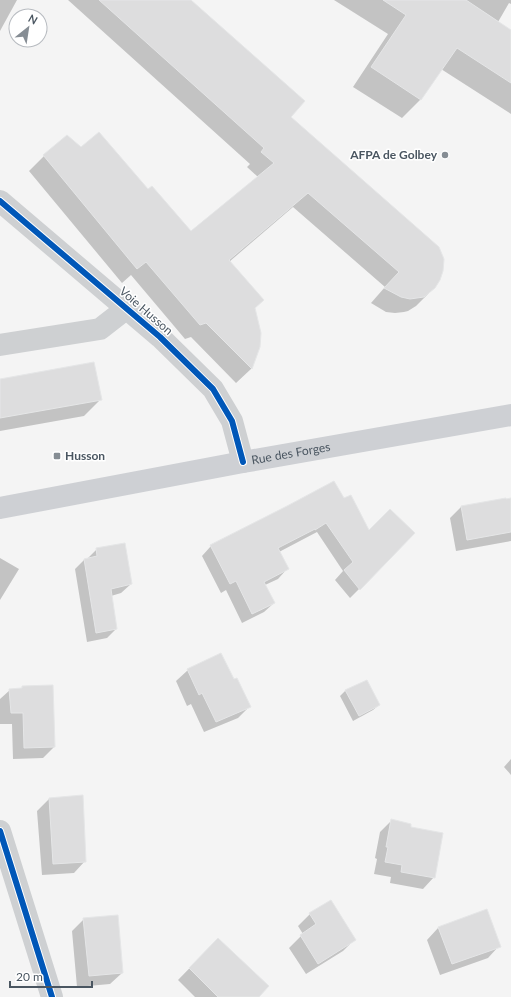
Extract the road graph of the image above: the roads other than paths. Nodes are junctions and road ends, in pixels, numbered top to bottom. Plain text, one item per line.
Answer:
1 (0, 201) edge
2 (127, 308) junction
3 (0, 345) edge
4 (511, 415) edge
5 (243, 462) junction
6 (0, 508) edge
7 (0, 831) edge
8 (52, 997) edge

1 - 2 street, Voie Husson
2 - 3 street, Voie Husson
2 - 5 street, Voie Husson
4 - 5 main road, Rue des Forges
5 - 6 main road, Rue des Forges
7 - 8 street

